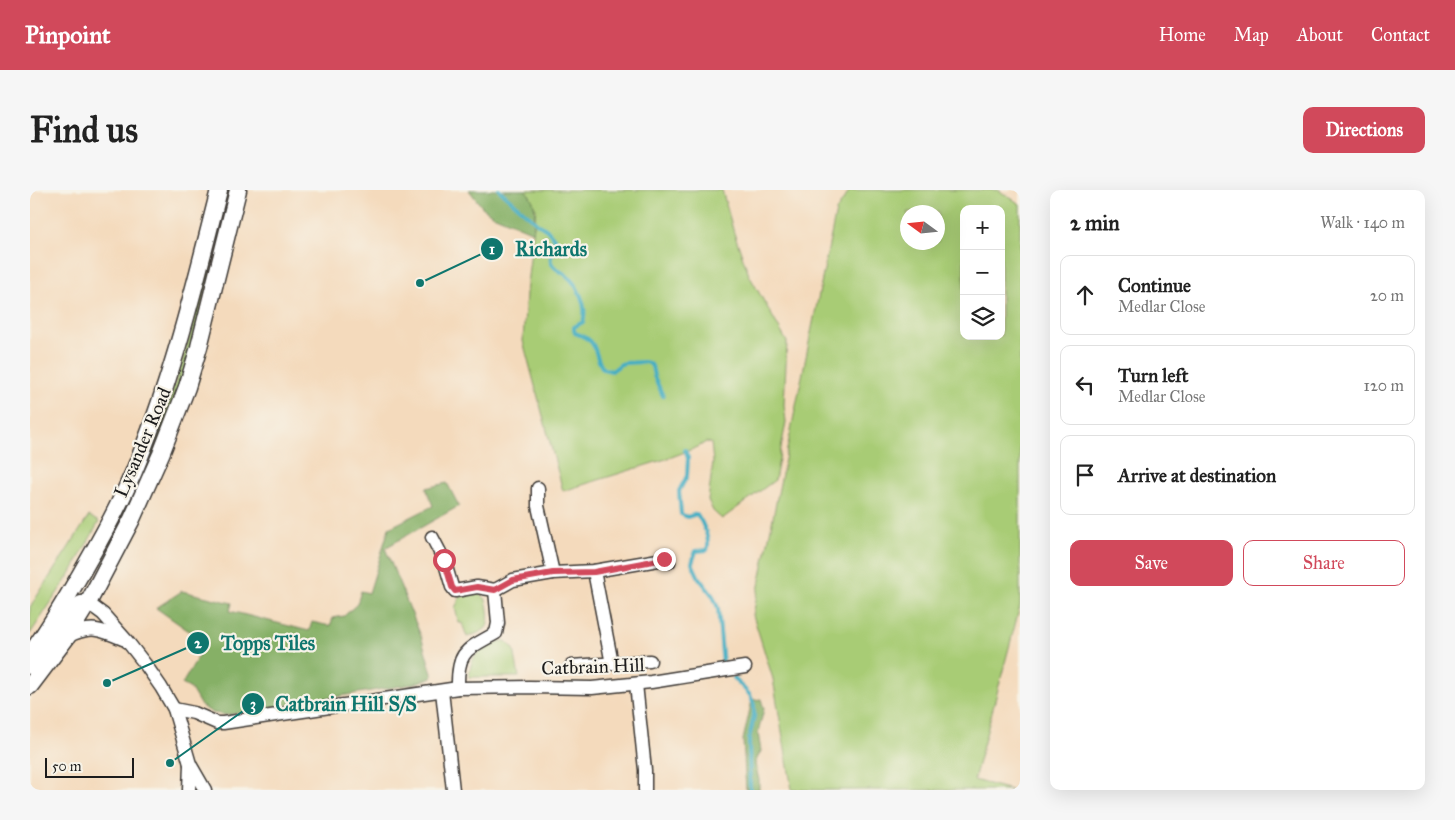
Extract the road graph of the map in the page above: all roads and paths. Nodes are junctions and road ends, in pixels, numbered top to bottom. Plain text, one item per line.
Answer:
1 (219, 190) edge
2 (238, 190) edge
3 (538, 488) dead end
4 (432, 537) dead end
5 (669, 562) dead end
6 (594, 572) junction
7 (553, 573) junction
8 (495, 590) junction
9 (88, 603) junction
10 (67, 638) junction
11 (127, 641) junction
12 (30, 654) edge
13 (650, 661) dead end
14 (612, 664) junction
15 (571, 666) dead end
16 (745, 667) dead end
17 (30, 668) edge
18 (636, 684) junction
19 (30, 686) edge
20 (458, 688) junction
21 (442, 691) junction
22 (174, 709) junction
23 (190, 764) junction
24 (188, 790) edge
25 (205, 790) edge
26 (453, 790) edge
27 (645, 790) edge

1 - 12 street, Lysander Road
2 - 9 street, Lysander Road
3 - 7 street
4 - 8 street
5 - 6 street
6 - 7 street
6 - 14 street
7 - 8 street
8 - 20 street
9 - 10 street, Lysander Road
9 - 11 street
9 - 17 street
10 - 11 street
10 - 19 street, Lysander Road
11 - 22 street
13 - 14 street
14 - 15 street
16 - 18 street, Catbrain Hill
18 - 20 street, Catbrain Hill
18 - 27 street
20 - 21 street, Catbrain Hill
21 - 22 street, Catbrain Hill
21 - 26 street
22 - 23 street
23 - 24 street
23 - 25 street

